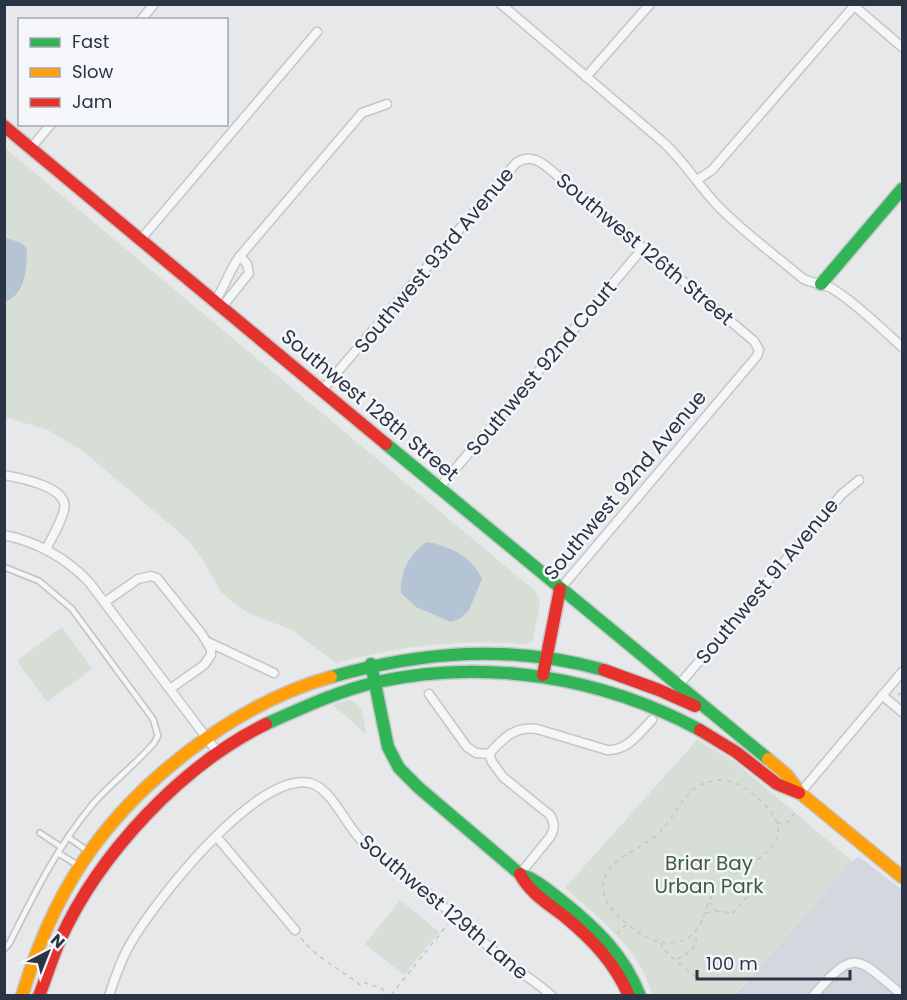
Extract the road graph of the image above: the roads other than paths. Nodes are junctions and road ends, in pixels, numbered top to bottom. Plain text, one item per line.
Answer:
1 (154, 4) edge
2 (501, 4) edge
3 (650, 4) edge
4 (853, 5) edge
5 (143, 18) edge
6 (317, 32) dead end
7 (903, 47) edge
8 (586, 77) junction
9 (387, 104) dead end
10 (4, 126) edge
11 (49, 126) edge
12 (31, 148) junction
13 (524, 158) joint
14 (698, 180) junction
15 (903, 189) edge
16 (141, 239) junction
17 (643, 248) junction
18 (240, 256) junction
19 (821, 284) junction
20 (218, 304) junction
21 (903, 347) edge
22 (759, 350) joint
23 (322, 390) junction
24 (4, 475) edge
25 (859, 480) dead end
26 (439, 488) junction
27 (4, 535) edge
28 (46, 549) junction
29 (4, 567) edge
30 (560, 589) junction
31 (105, 602) junction
32 (208, 642) junction
33 (546, 657) junction
34 (371, 664) junction
35 (274, 672) dead end
36 (903, 672) edge
37 (543, 675) junction
38 (374, 683) junction
39 (678, 686) junction
40 (170, 689) junction
41 (429, 694) dead end
42 (882, 695) junction
43 (903, 712) edge
44 (711, 714) junction
45 (652, 720) dead end
46 (206, 738) junction
47 (218, 753) junction
48 (489, 754) junction
49 (800, 793) junction
50 (40, 833) dead end
51 (216, 836) junction
52 (68, 837) junction
53 (62, 847) junction
54 (89, 852) junction
55 (58, 853) junction
56 (105, 863) junction
57 (79, 866) junction
58 (520, 874) junction
59 (96, 877) junction
60 (903, 877) edge
61 (295, 930) dead end
62 (4, 949) edge
63 (903, 995) edge
64 (22, 996) edge
65 (39, 996) edge
66 (109, 996) edge
67 (552, 996) edge
68 (629, 996) edge
69 (640, 996) edge
70 (813, 996) edge

1 - 5 street
2 - 8 street
3 - 8 street
4 - 7 street
4 - 14 street
6 - 16 street
8 - 14 street
9 - 18 street
10 - 12 street, Southwest 128th Street
11 - 12 street
12 - 16 street, Southwest 128th Street
13 - 17 street, Southwest 126th Street
13 - 23 street, Southwest 93rd Avenue
14 - 19 street
15 - 19 street
16 - 20 street, Southwest 128th Street
17 - 22 street, Southwest 126th Street
17 - 26 street, Southwest 92nd Court
18 - 20 street
18 - 20 street
19 - 21 street
20 - 23 street, Southwest 128th Street
22 - 30 street, Southwest 92nd Avenue
23 - 26 street, Southwest 128th Street
24 - 28 street
25 - 39 street, Southwest 91 Avenue
26 - 30 street, Southwest 128th Street
27 - 28 street
28 - 31 street
29 - 52 lane
30 - 33 street, Southwest 92nd Avenue
30 - 39 street, Southwest 128th Street
31 - 32 street
31 - 40 street
32 - 35 street
32 - 40 street
33 - 34 street
33 - 37 street, Southwest 92nd Avenue
33 - 44 street, Southwest 128th Street
34 - 38 street
34 - 46 street
36 - 42 street
37 - 38 street
37 - 49 street, Southwest 128th Street
38 - 47 street
38 - 58 street
39 - 44 street, Southwest 128th Street
40 - 46 street
41 - 48 street
42 - 43 street
42 - 49 street
44 - 49 street, Southwest 128th Street
45 - 48 street
46 - 47 street
46 - 54 street
47 - 56 street
48 - 58 street
49 - 60 street, Southwest 128th Street
50 - 53 lane
51 - 61 street
51 - 66 street
51 - 67 street, Southwest 129th Lane
52 - 53 lane
52 - 54 lane
53 - 55 lane
54 - 56 street
54 - 57 street
55 - 57 lane
55 - 62 lane
56 - 59 street
57 - 59 street
57 - 64 street
58 - 68 street
58 - 69 street
59 - 65 street
63 - 70 street

